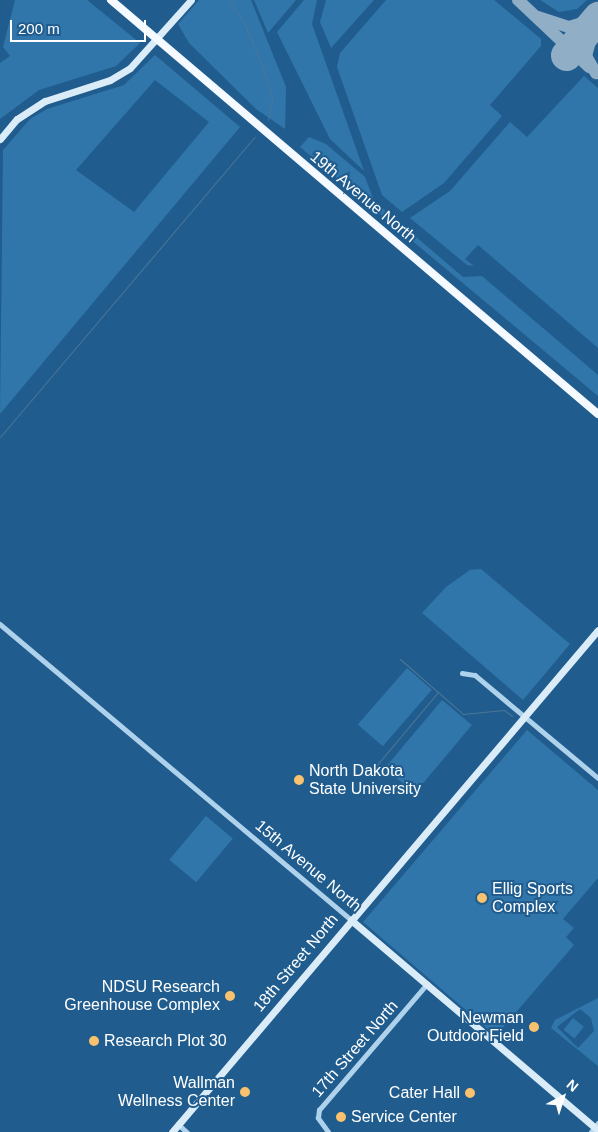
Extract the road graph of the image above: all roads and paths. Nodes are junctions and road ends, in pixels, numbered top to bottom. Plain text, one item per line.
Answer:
1 (111, 0) edge
2 (191, 0) edge
3 (157, 40) junction
4 (0, 139) edge
5 (598, 414) edge
6 (0, 624) edge
7 (598, 630) edge
8 (462, 673) dead end
9 (525, 716) junction
10 (598, 778) edge
11 (351, 920) junction
12 (427, 984) junction
13 (178, 1124) junction
14 (595, 1128) edge
15 (172, 1132) edge
16 (187, 1132) edge
17 (328, 1132) edge
18 (587, 1132) edge

1 - 3 main road, 19th Avenue North
2 - 3 street
3 - 4 street
3 - 5 main road, 19th Avenue North
6 - 11 street, 15th Avenue North
7 - 9 street, 18th Street North
8 - 9 street
9 - 10 street
9 - 11 street, 18th Street North
11 - 12 street, 15th Avenue North
11 - 13 street, 18th Street North
12 - 14 street, 15th Avenue North
12 - 17 street, 17th Street North
13 - 15 street, 18th Street North
13 - 16 street
14 - 18 street

